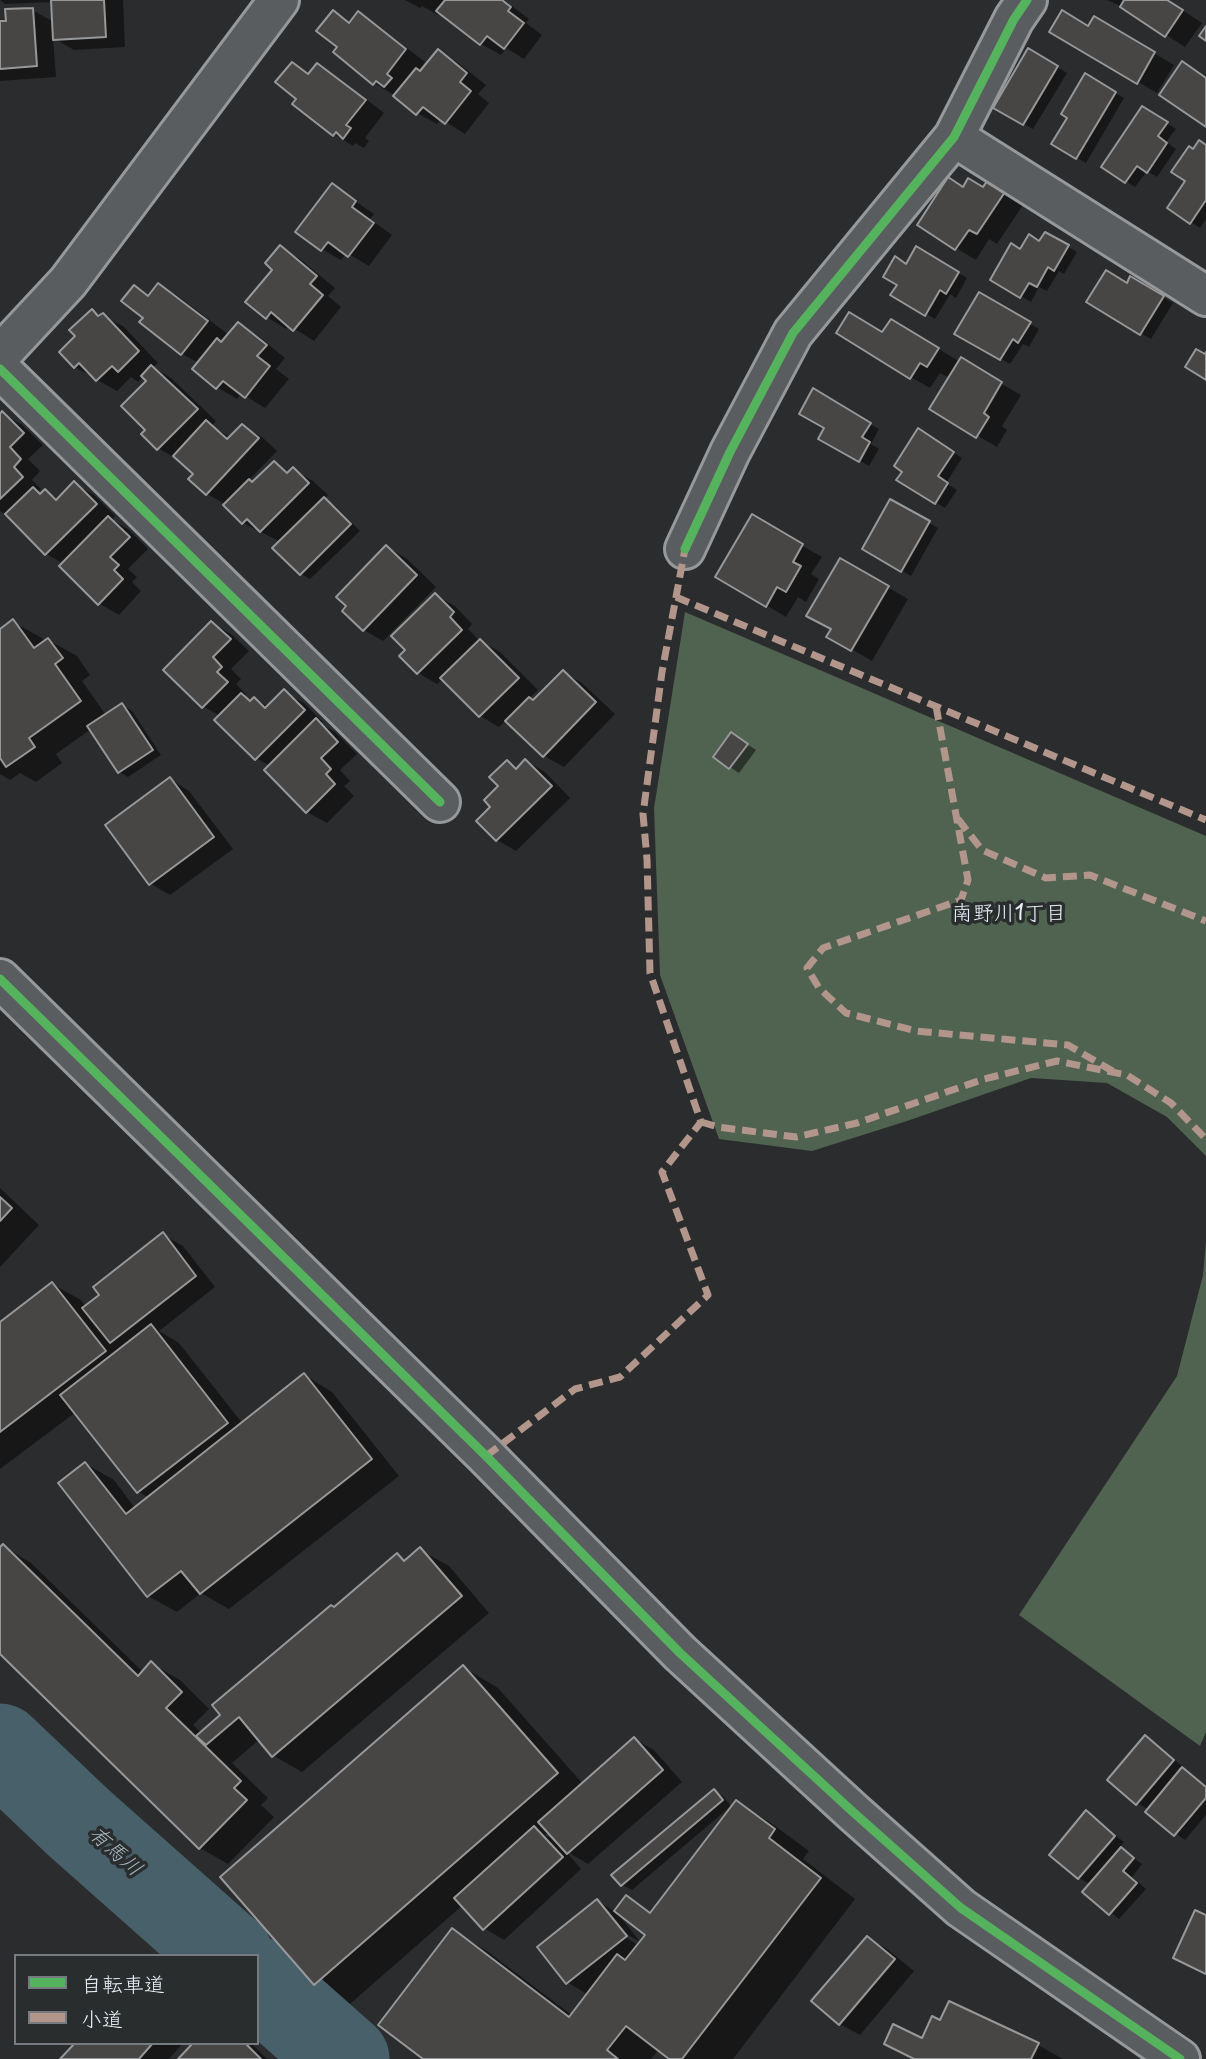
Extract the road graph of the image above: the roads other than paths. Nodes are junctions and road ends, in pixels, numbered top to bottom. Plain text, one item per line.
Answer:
1 (279, 0) edge
2 (1027, 0) edge
3 (954, 137) junction
4 (1206, 296) edge
5 (0, 355) edge
6 (0, 369) edge
7 (685, 549) dead end
8 (440, 802) dead end
9 (0, 979) edge
10 (1180, 2059) edge

1 - 5 street
2 - 3 street
3 - 4 street
3 - 7 street
6 - 8 street
9 - 10 street

